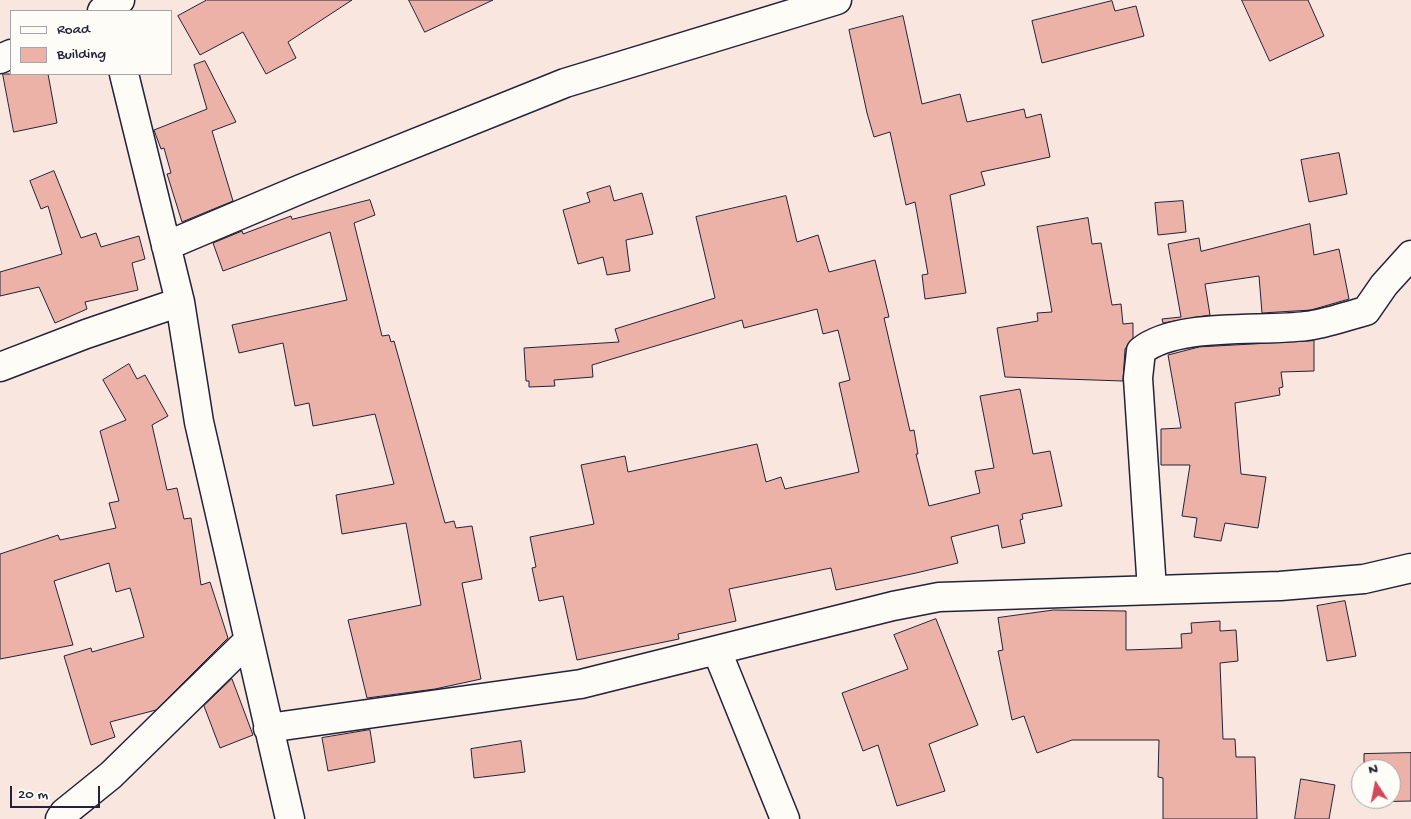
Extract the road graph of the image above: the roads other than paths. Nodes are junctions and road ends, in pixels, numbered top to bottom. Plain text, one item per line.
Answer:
1 (120, 0) edge
2 (837, 0) edge
3 (104, 10) edge
4 (124, 75) edge
5 (166, 246) junction
6 (1411, 255) edge
7 (180, 302) junction
8 (0, 367) edge
9 (1411, 568) edge
10 (1152, 590) junction
11 (249, 640) junction
12 (717, 651) junction
13 (268, 728) junction
14 (60, 819) edge
15 (290, 819) edge
16 (785, 819) edge

1 - 3 street
2 - 5 street
4 - 5 street
5 - 7 street
6 - 10 street
7 - 8 street
7 - 11 street
9 - 10 street
10 - 12 street
11 - 13 street
11 - 14 street
12 - 13 street
12 - 16 street
13 - 15 street

